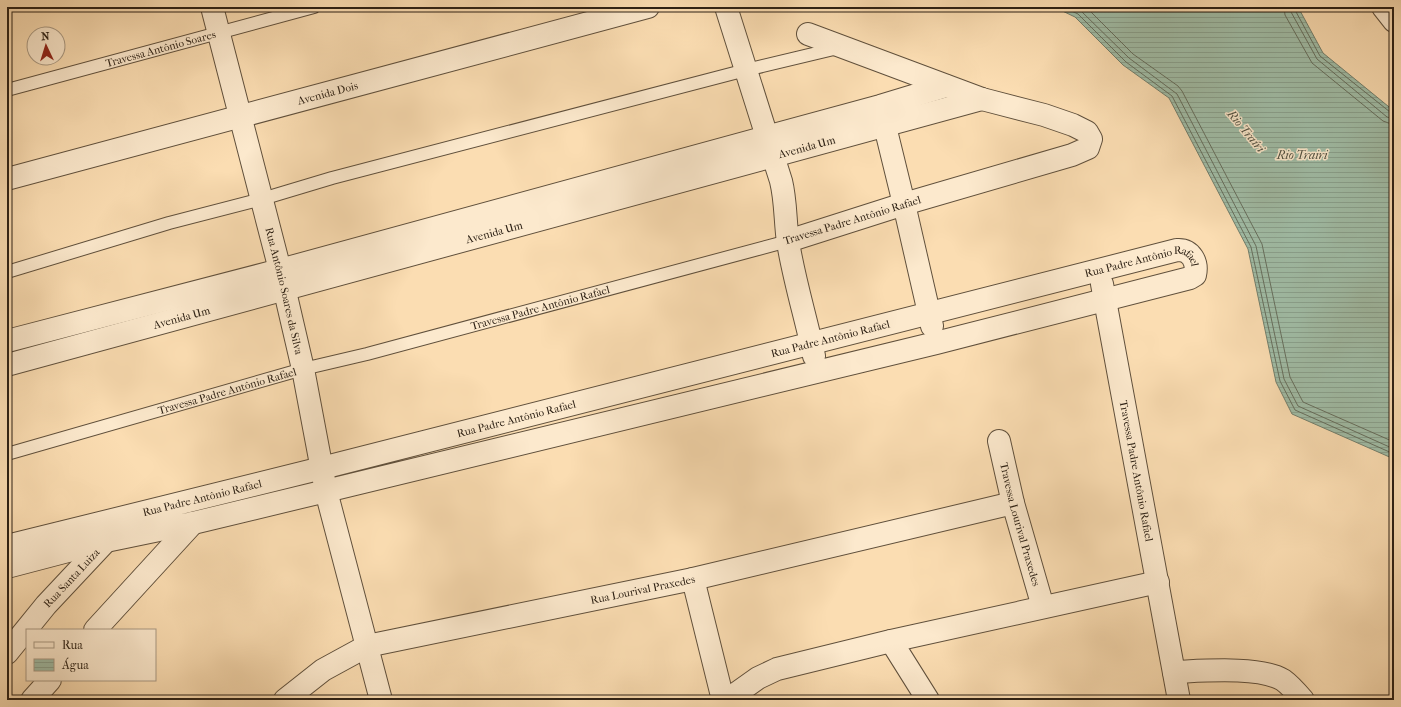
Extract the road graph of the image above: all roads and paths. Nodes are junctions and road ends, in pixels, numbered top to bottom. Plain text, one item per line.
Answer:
1 (212, 7) edge
2 (314, 7) edge
3 (648, 7) edge
4 (726, 7) edge
5 (1383, 7) edge
6 (1394, 21) edge
7 (219, 32) junction
8 (808, 34) dead end
9 (841, 47) junction
10 (746, 70) junction
11 (946, 86) junction
12 (7, 90) edge
13 (982, 99) junction
14 (883, 115) junction
15 (241, 117) junction
16 (771, 146) junction
17 (7, 180) edge
18 (262, 200) junction
19 (904, 204) junction
20 (788, 241) junction
21 (1099, 270) junction
22 (7, 272) edge
23 (282, 280) junction
24 (1104, 300) junction
25 (928, 313) junction
26 (47, 331) junction
27 (7, 341) edge
28 (811, 342) junction
29 (936, 343) junction
30 (53, 353) junction
31 (7, 365) edge
32 (303, 369) junction
33 (818, 371) junction
34 (998, 441) dead end
35 (7, 454) edge
36 (322, 468) junction
37 (326, 491) junction
38 (1013, 503) junction
39 (193, 522) junction
40 (106, 541) junction
41 (7, 546) edge
42 (7, 567) edge
43 (693, 579) junction
44 (1158, 582) junction
45 (1043, 606) junction
46 (26, 629) edge
47 (96, 629) edge
48 (26, 630) edge
49 (891, 641) junction
50 (367, 646) junction
51 (7, 653) edge
52 (1174, 672) junction
53 (49, 681) edge
54 (32, 700) edge
55 (285, 700) edge
56 (381, 700) edge
57 (724, 700) edge
58 (727, 700) edge
59 (928, 700) edge
60 (1180, 700) edge
61 (1303, 700) edge

1 - 7 street, Rua Antônio Soares da Silva
2 - 7 lane, Travessa Antônio Soares
3 - 15 street, Avenida Dois
4 - 10 street
5 - 6 street
7 - 12 lane, Travessa Antônio Soares
7 - 15 street, Rua Antônio Soares da Silva
8 - 9 street, Travessa Padre Antônio Rafael
9 - 10 lane
9 - 11 street, Travessa Padre Antônio Rafael
10 - 16 street
10 - 18 lane
11 - 13 street, Travessa Padre Antônio Rafael
11 - 14 street, Avenida Um
13 - 14 street, Avenida Um
13 - 19 street, Travessa Padre Antônio Rafael
14 - 16 street, Avenida Um
14 - 19 street
15 - 17 street, Avenida Dois
15 - 18 street, Rua Antônio Soares da Silva
16 - 20 street
16 - 23 street, Avenida Um
18 - 22 lane
18 - 23 street, Rua Antônio Soares da Silva
19 - 20 street, Travessa Padre Antônio Rafael
19 - 25 street
20 - 28 street
20 - 32 lane, Travessa Padre Antônio Rafael
21 - 24 street, Travessa Padre Antônio Rafael
21 - 24 street, Rua Padre Antônio Rafael
21 - 25 street, Rua Padre Antônio Rafael
23 - 26 street, Avenida Um
23 - 30 street, Avenida Um
23 - 32 street, Rua Antônio Soares da Silva
24 - 29 street, Rua Padre Antônio Rafael
24 - 44 street, Travessa Padre Antônio Rafael
25 - 28 street, Rua Padre Antônio Rafael
25 - 29 street
26 - 27 street, Avenida Um
26 - 30 street
28 - 33 street
28 - 36 street, Rua Padre Antônio Rafael
29 - 33 street, Rua Padre Antônio Rafael
30 - 31 street, Avenida Um
32 - 35 lane, Travessa Padre Antônio Rafael
32 - 36 street, Rua Antônio Soares da Silva
33 - 37 street, Rua Padre Antônio Rafael
34 - 38 street, Travessa Lourival Praxedes
36 - 37 street, Rua Antônio Soares da Silva
36 - 41 street, Rua Padre Antônio Rafael
37 - 39 street, Rua Padre Antônio Rafael
37 - 50 street, Rua Antônio Soares da Silva
38 - 43 street, Rua Lourival Praxedes
38 - 45 street, Travessa Lourival Praxedes
39 - 40 street, Rua Padre Antônio Rafael
39 - 47 street
40 - 42 street, Rua Padre Antônio Rafael
40 - 46 street, Rua Santa Luiza
43 - 50 street, Rua Lourival Praxedes
43 - 57 street
44 - 45 street
44 - 52 street, Travessa Padre Antônio Rafael
45 - 49 street
48 - 51 street, Rua Santa Luiza
49 - 58 street
49 - 59 street
50 - 55 street, Rua Lourival Praxedes
50 - 56 street, Rua Antônio Soares da Silva
52 - 60 street, Travessa Padre Antônio Rafael
52 - 61 street
53 - 54 street

